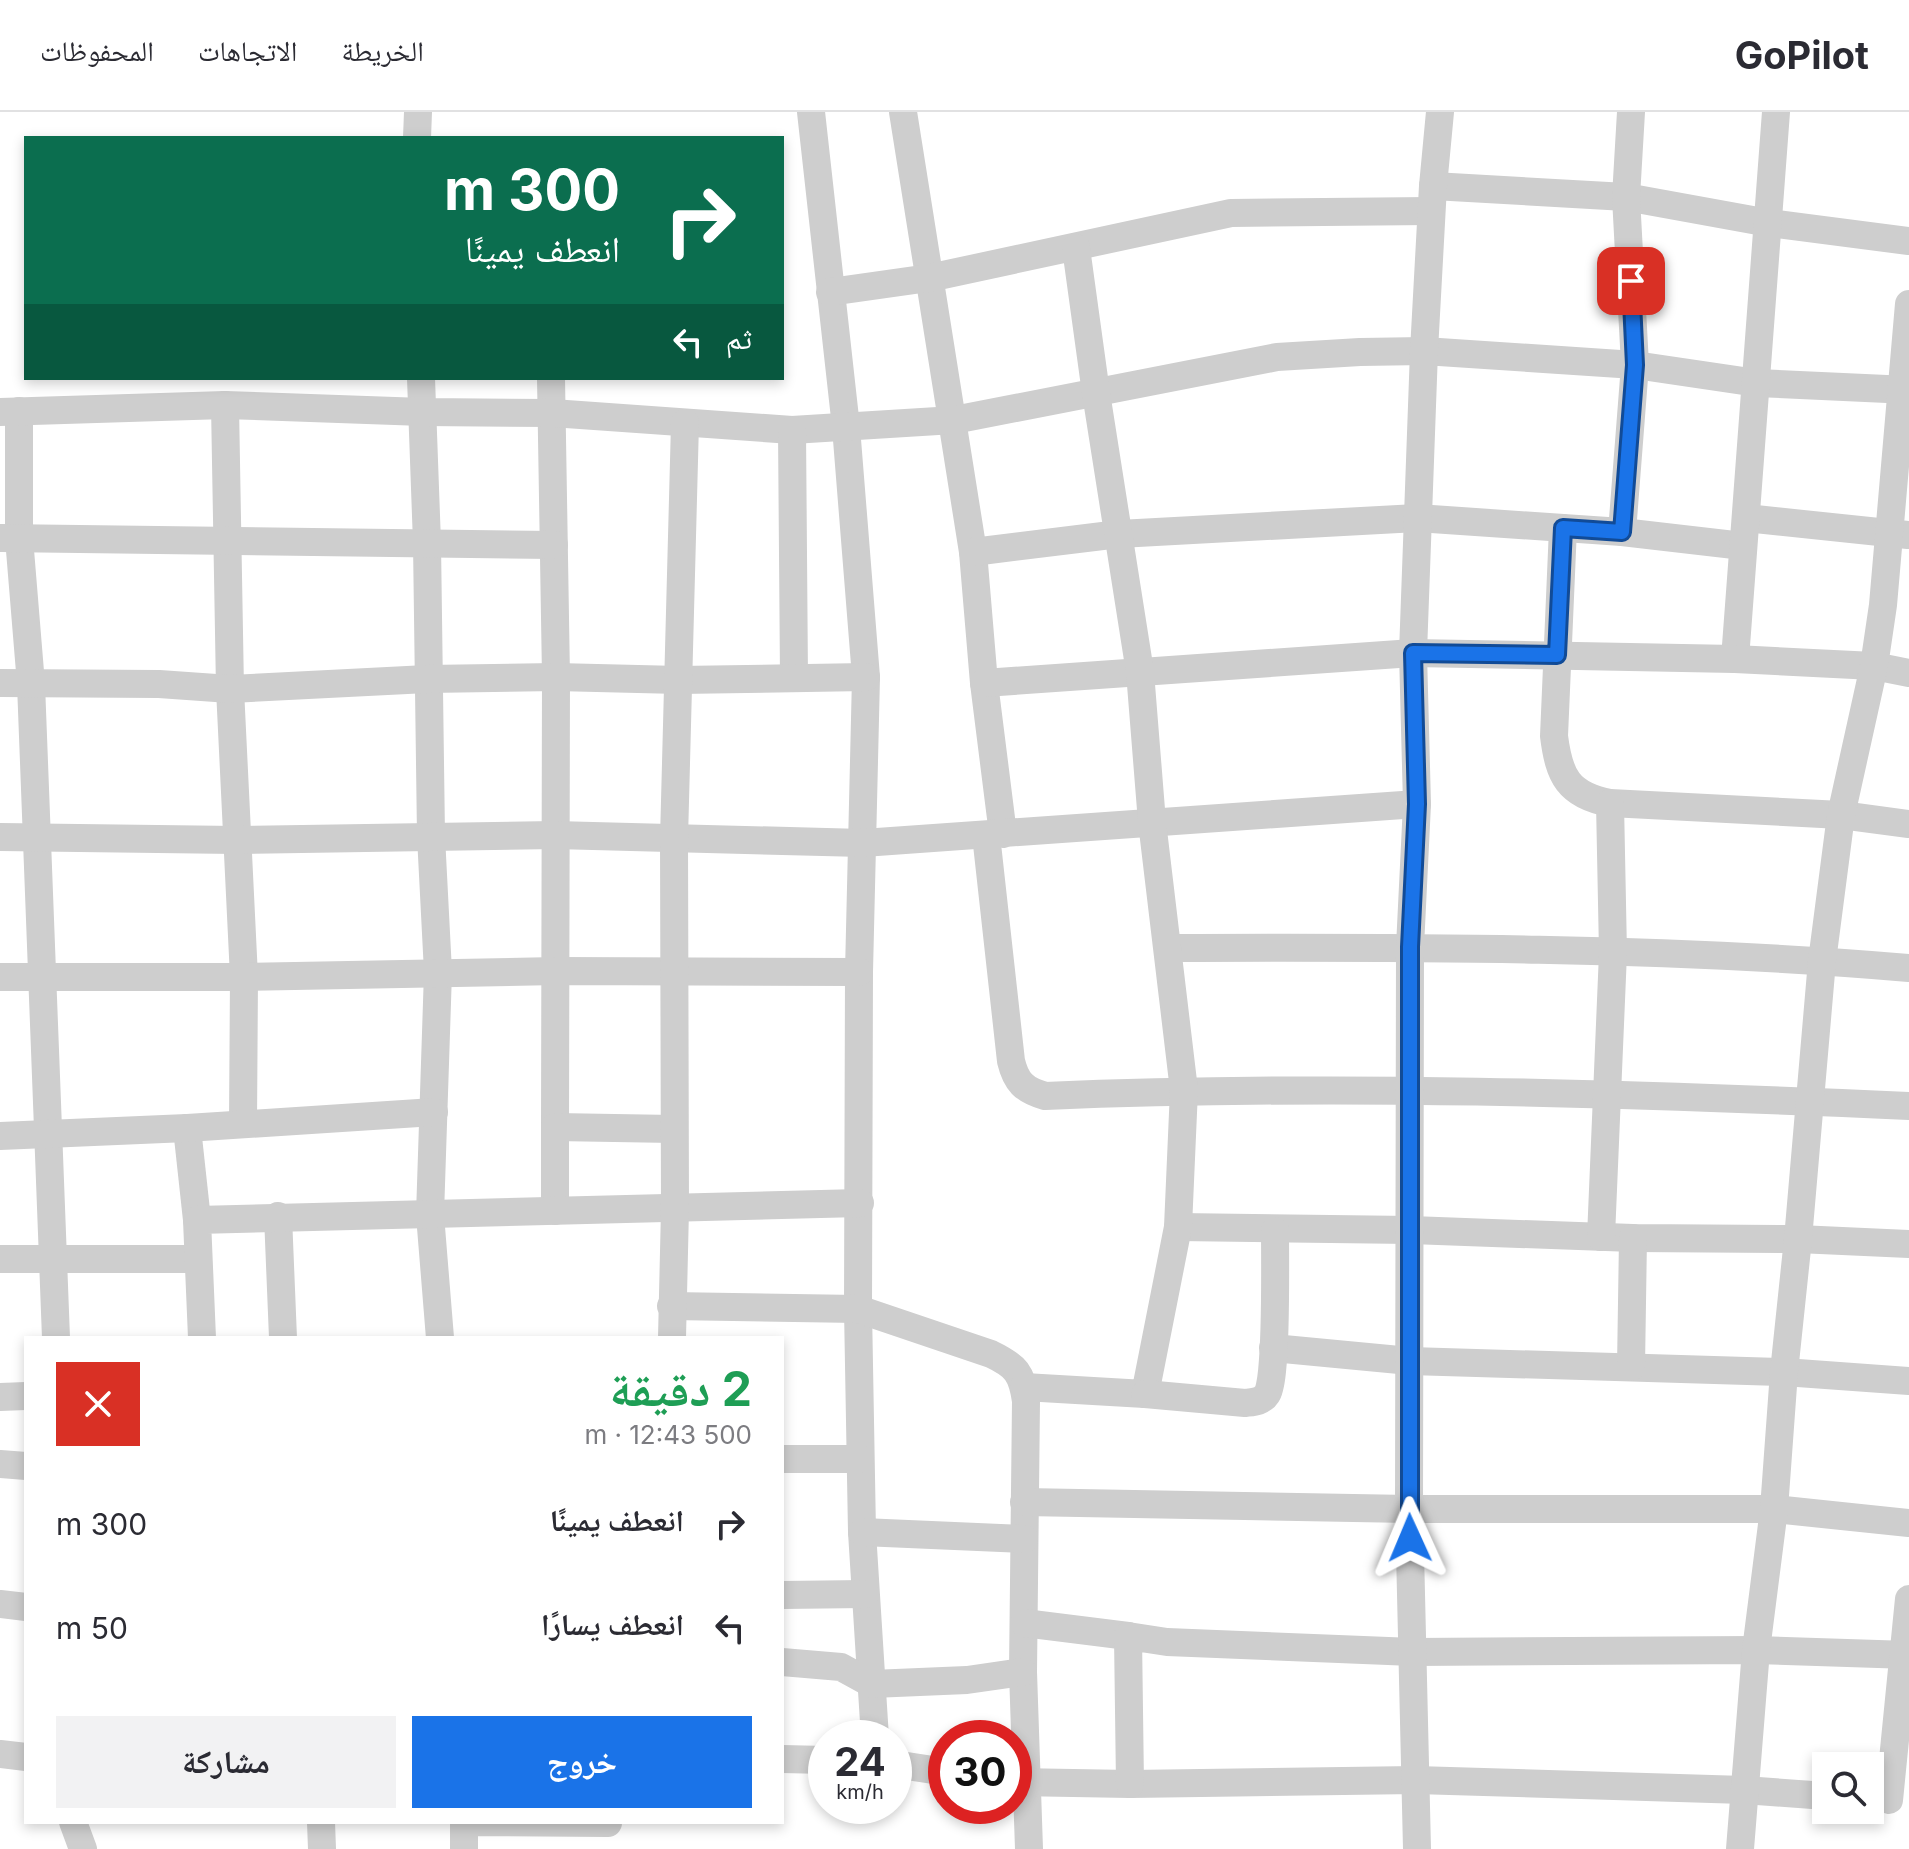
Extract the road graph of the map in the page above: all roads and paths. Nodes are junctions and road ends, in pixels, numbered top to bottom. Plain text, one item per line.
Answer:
1 (418, 112) edge
2 (811, 112) edge
3 (903, 112) edge
4 (1440, 112) edge
5 (1631, 112) edge
6 (1776, 112) edge
7 (417, 136) edge
8 (1626, 197) junction
9 (1432, 199) junction
10 (1769, 223) junction
11 (1909, 241) edge
12 (1076, 248) junction
13 (929, 278) junction
14 (830, 292) junction
15 (1909, 304) edge
16 (1424, 351) junction
17 (1635, 365) junction
18 (421, 380) edge
19 (551, 380) edge
20 (1757, 383) junction
21 (1905, 390) edge
22 (1096, 393) junction
23 (225, 405) junction
24 (9, 411) edge
25 (423, 412) junction
26 (552, 413) junction
27 (954, 420) junction
28 (685, 423) junction
29 (846, 427) junction
30 (792, 430) junction
31 (1417, 518) junction
32 (1746, 518) junction
33 (1563, 528) junction
34 (1622, 532) junction
35 (1119, 534) junction
36 (1900, 534) edge
37 (10, 538) edge
38 (226, 543) junction
39 (427, 543) junction
40 (554, 545) junction
41 (1743, 546) junction
42 (973, 552) junction
43 (1413, 653) junction
44 (1557, 655) junction
45 (1735, 659) junction
46 (1874, 666) junction
47 (1140, 672) junction
48 (1909, 673) edge
49 (556, 677) junction
50 (866, 677) junction
51 (794, 678) junction
52 (427, 679) junction
53 (679, 680) junction
54 (0, 683) edge
55 (984, 683) junction
56 (31, 684) junction
57 (230, 689) junction
58 (1610, 803) junction
59 (1417, 804) junction
60 (1841, 815) junction
61 (1152, 822) junction
62 (1909, 824) edge
63 (995, 834) junction
64 (555, 835) junction
65 (431, 836) junction
66 (0, 837) edge
67 (38, 837) junction
68 (674, 839) junction
69 (236, 840) junction
70 (863, 843) junction
71 (1410, 947) junction
72 (1168, 948) junction
73 (1613, 953) junction
74 (1822, 961) junction
75 (1909, 968) edge
76 (557, 971) junction
77 (438, 972) junction
78 (674, 972) junction
79 (859, 972) junction
80 (0, 977) edge
81 (43, 977) junction
82 (244, 977) junction
83 (1184, 1090) junction
84 (1409, 1092) junction
85 (1606, 1092) junction
86 (1810, 1102) junction
87 (1909, 1106) edge
88 (434, 1112) junction
89 (243, 1124) junction
90 (555, 1127) junction
91 (187, 1128) junction
92 (674, 1129) junction
93 (46, 1135) junction
94 (0, 1136) edge
95 (860, 1203) junction
96 (675, 1209) junction
97 (555, 1211) junction
98 (430, 1215) junction
99 (278, 1216) junction
100 (197, 1220) junction
101 (1178, 1227) junction
102 (1411, 1230) junction
103 (1275, 1231) junction
104 (1601, 1237) junction
105 (1633, 1238) junction
106 (1798, 1239) junction
107 (1909, 1244) edge
108 (52, 1258) junction
109 (0, 1259) edge
110 (197, 1259) junction
111 (671, 1306) junction
112 (858, 1309) junction
113 (56, 1336) edge
114 (202, 1336) edge
115 (283, 1336) edge
116 (440, 1336) edge
117 (672, 1336) edge
118 (1273, 1348) junction
119 (1410, 1361) junction
120 (1631, 1367) junction
121 (1784, 1372) junction
122 (1909, 1381) edge
123 (1024, 1387) junction
124 (1145, 1394) junction
125 (24, 1396) edge
126 (0, 1397) edge
127 (784, 1459) edge
128 (860, 1459) junction
129 (0, 1464) edge
130 (24, 1466) edge
131 (1024, 1502) junction
132 (1409, 1509) junction
133 (1774, 1509) junction
134 (1909, 1523) edge
135 (862, 1532) junction
136 (1024, 1539) junction
137 (865, 1594) junction
138 (784, 1595) edge
139 (1909, 1599) edge
140 (0, 1604) edge
141 (24, 1607) edge
142 (1024, 1623) junction
143 (1128, 1636) junction
144 (1756, 1650) junction
145 (1413, 1652) junction
146 (1907, 1655) edge
147 (784, 1662) edge
148 (1023, 1672) junction
149 (872, 1684) junction
150 (874, 1720) edge
151 (1022, 1720) edge
152 (0, 1754) edge
153 (24, 1757) edge
154 (784, 1759) edge
155 (808, 1760) edge
156 (1416, 1780) junction
157 (1032, 1783) edge
158 (1130, 1784) junction
159 (1744, 1790) junction
160 (1812, 1795) edge
161 (1889, 1800) edge
162 (74, 1824) edge
163 (321, 1824) edge
164 (464, 1824) edge
165 (608, 1824) edge
166 (1026, 1824) edge
167 (83, 1849) edge
168 (322, 1849) edge
169 (464, 1849) edge
170 (612, 1849) edge
171 (1029, 1849) edge
172 (1417, 1849) edge
173 (1740, 1849) edge

1 - 7 street
2 - 14 street
3 - 13 street
4 - 9 street
5 - 8 street
6 - 10 street
8 - 9 street
8 - 10 street
8 - 17 street
9 - 12 street
9 - 16 street
10 - 11 street
10 - 20 street
12 - 13 street
12 - 22 street
13 - 14 street
13 - 27 street
14 - 29 street
15 - 21 street
16 - 17 street
16 - 22 street
16 - 31 street
17 - 20 street
17 - 34 street
18 - 25 street
19 - 26 street
20 - 21 street
20 - 32 street
21 - 36 street
22 - 27 street
22 - 35 street
23 - 24 street
23 - 25 street
23 - 38 street
24 - 37 street
25 - 26 street
25 - 39 street
26 - 28 street
26 - 40 street
27 - 29 street
27 - 42 street
28 - 30 street
28 - 53 street
29 - 30 street
29 - 50 street
30 - 51 street
31 - 33 street
31 - 35 street
31 - 43 street
32 - 36 street
32 - 41 street
33 - 34 street
33 - 44 street
34 - 41 street
35 - 42 street
35 - 47 street
36 - 46 street
37 - 38 street
37 - 56 street
38 - 39 street
38 - 57 street
39 - 40 street
39 - 52 street
40 - 49 street
41 - 45 street
42 - 55 street
43 - 44 street
43 - 47 street
43 - 59 street
44 - 45 street
44 - 58 street
45 - 46 street
46 - 48 street
46 - 60 street
47 - 55 street
47 - 61 street
49 - 52 street
49 - 53 street
49 - 64 street
50 - 51 street
50 - 70 street
51 - 53 street
52 - 57 street
52 - 65 street
53 - 68 street
54 - 56 street
55 - 63 street
56 - 57 street
56 - 67 street
57 - 69 street
58 - 60 street
58 - 73 street
59 - 61 street
59 - 71 street
60 - 62 street
60 - 74 street
61 - 63 street
61 - 72 street
63 - 70 street
63 - 83 street
64 - 65 street
64 - 68 street
64 - 76 street
65 - 69 street
65 - 77 street
66 - 67 street
67 - 69 street
67 - 81 street
68 - 70 street
68 - 78 street
69 - 82 street
70 - 79 street
71 - 72 street
71 - 73 street
71 - 84 street
72 - 83 street
73 - 74 street
73 - 85 street
74 - 75 street
74 - 86 street
76 - 77 street
76 - 78 street
76 - 90 street
77 - 82 street
77 - 88 street
78 - 79 street
78 - 92 street
79 - 95 street
80 - 81 street
81 - 82 street
81 - 93 street
82 - 89 street
83 - 84 street
83 - 101 street
84 - 85 street
84 - 102 street
85 - 86 street
85 - 104 street
86 - 87 street
86 - 106 street
88 - 89 street
88 - 98 street
89 - 91 street
90 - 92 street
90 - 97 street
91 - 93 street
91 - 100 street
92 - 96 street
93 - 94 street
93 - 108 street
95 - 96 street
95 - 112 street
96 - 97 street
96 - 111 street
97 - 98 street
98 - 99 street
98 - 116 street
99 - 100 street
99 - 115 street
100 - 110 street
101 - 103 street
101 - 124 street
102 - 103 street
102 - 104 street
102 - 119 street
103 - 118 street
104 - 105 street
105 - 106 street
105 - 120 street
106 - 107 street
106 - 121 street
108 - 109 street
108 - 110 street
108 - 113 street
110 - 114 street
111 - 112 street
111 - 117 street
112 - 123 street
112 - 128 street
118 - 119 street
118 - 124 street
119 - 120 street
119 - 132 street
120 - 121 street
121 - 122 street
121 - 133 street
123 - 124 street
123 - 131 street
125 - 126 street
127 - 128 street
128 - 135 street
129 - 130 street
131 - 132 street
131 - 136 street
132 - 133 street
132 - 145 street
133 - 134 street
133 - 144 street
135 - 136 street
135 - 137 street
136 - 142 street
137 - 138 street
137 - 149 street
139 - 146 street
140 - 141 street
142 - 143 street
142 - 148 street
143 - 145 street
143 - 158 street
144 - 145 street
144 - 146 street
144 - 159 street
145 - 156 street
146 - 161 street
147 - 149 street
148 - 149 street
148 - 151 street
149 - 150 street
152 - 153 street
154 - 155 street
156 - 158 street
156 - 159 street
156 - 172 street
157 - 158 street
159 - 160 street
159 - 173 street
162 - 167 street
163 - 168 street
164 - 169 street
165 - 170 street
166 - 171 street

